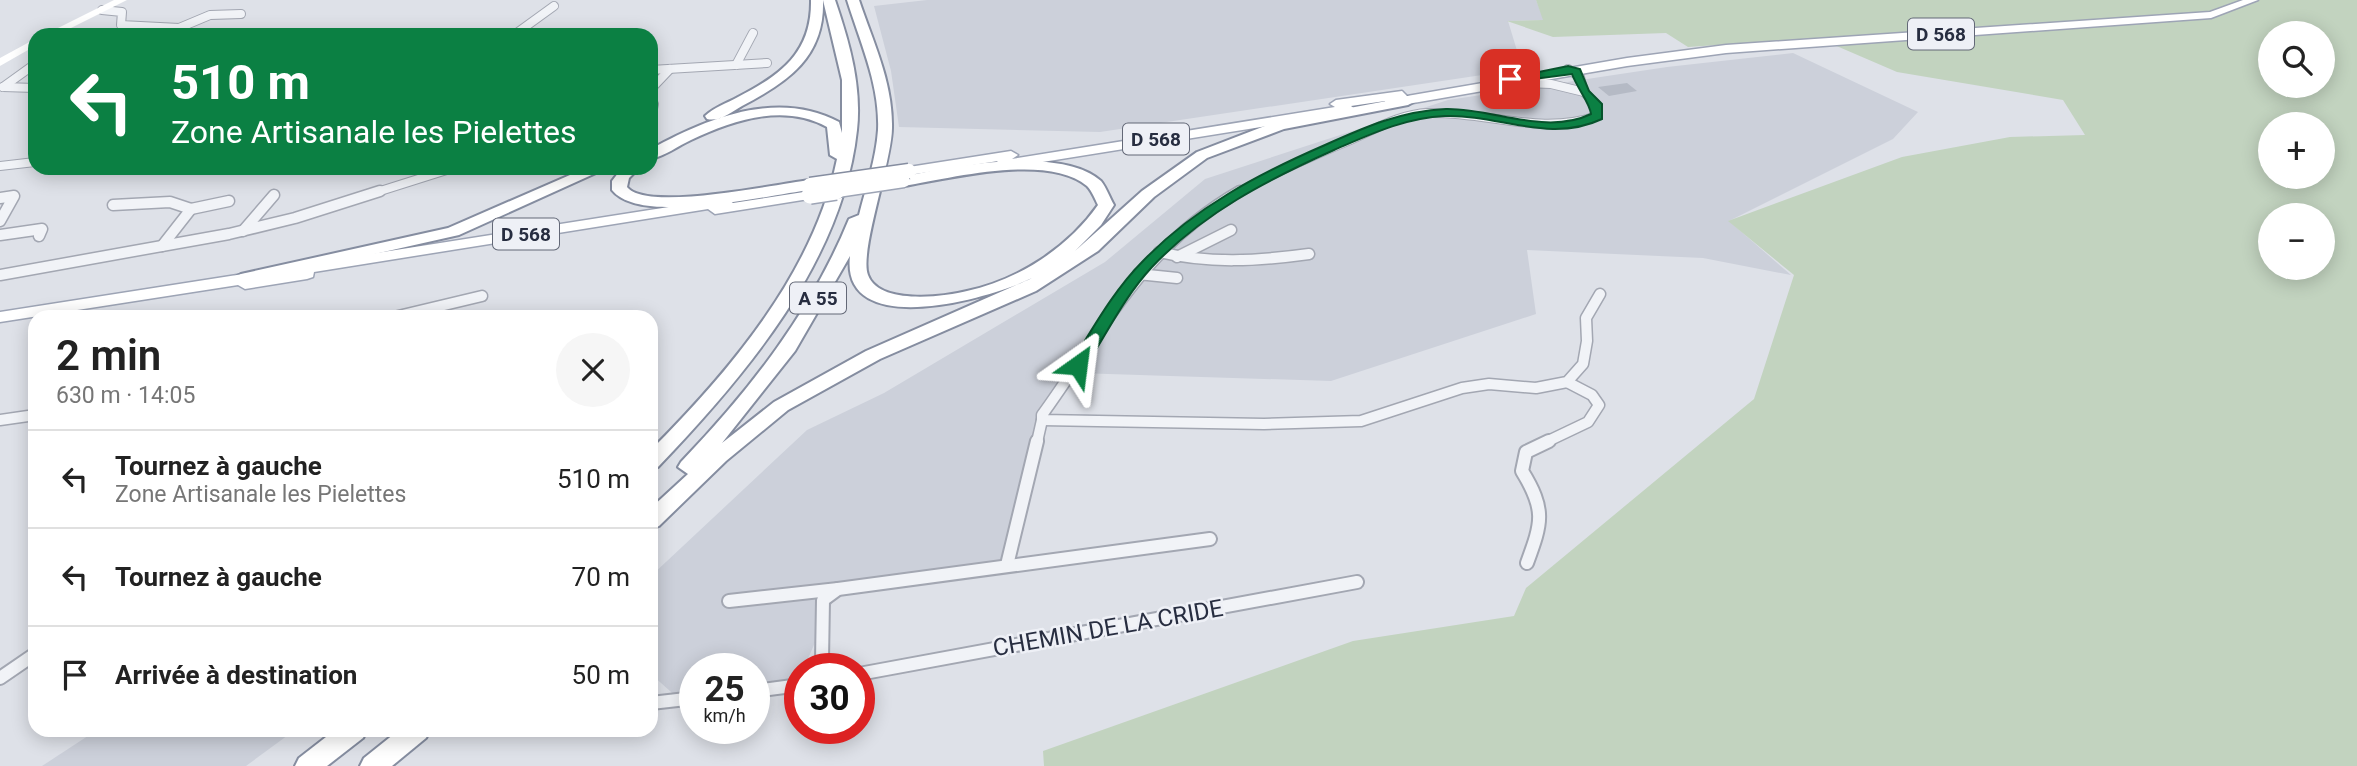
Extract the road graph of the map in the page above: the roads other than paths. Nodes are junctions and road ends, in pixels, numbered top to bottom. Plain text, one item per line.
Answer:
1 (122, 0) edge
2 (817, 0) edge
3 (829, 0) edge
4 (853, 0) edge
5 (2253, 0) edge
6 (554, 6) dead end
7 (102, 10) junction
8 (241, 14) dead end
9 (64, 28) edge
10 (524, 28) edge
11 (753, 33) dead end
12 (869, 43) junction
13 (28, 46) edge
14 (767, 63) dead end
15 (0, 64) edge
16 (736, 65) junction
17 (28, 69) edge
18 (670, 69) junction
19 (658, 70) edge
20 (1562, 75) junction
21 (658, 82) edge
22 (2, 87) edge
23 (28, 88) edge
24 (1584, 92) junction
25 (1408, 101) junction
26 (658, 141) edge
27 (658, 152) edge
28 (28, 163) edge
29 (0, 166) edge
30 (911, 174) junction
31 (431, 175) edge
32 (583, 175) edge
33 (625, 175) edge
34 (810, 189) junction
35 (274, 195) dead end
36 (0, 198) edge
37 (229, 201) dead end
38 (113, 205) dead end
39 (191, 209) junction
40 (0, 221) edge
41 (1231, 230) dead end
42 (243, 231) junction
43 (0, 235) edge
44 (39, 236) dead end
45 (162, 246) junction
46 (1159, 252) junction
47 (1309, 254) dead end
48 (1177, 257) junction
49 (1138, 274) junction
50 (0, 275) edge
51 (1177, 278) dead end
52 (242, 279) junction
53 (1600, 294) dead end
54 (482, 296) dead end
55 (45, 310) edge
56 (83, 310) edge
57 (423, 310) edge
58 (28, 313) edge
59 (0, 317) edge
60 (28, 319) edge
61 (0, 323) edge
62 (751, 345) junction
63 (1567, 382) junction
64 (28, 416) edge
65 (0, 420) edge
66 (1042, 420) junction
67 (658, 455) edge
68 (658, 499) edge
69 (658, 514) edge
70 (1210, 539) dead end
71 (1527, 563) dead end
72 (1007, 565) junction
73 (1357, 582) dead end
74 (838, 589) junction
75 (729, 601) dead end
76 (822, 653) edge
77 (28, 659) edge
78 (875, 671) edge
79 (0, 678) edge
80 (679, 700) edge
81 (658, 702) edge
82 (345, 737) edge
83 (397, 737) edge
84 (408, 737) edge
85 (308, 766) edge
86 (363, 766) edge
87 (373, 766) edge

1 - 7 street
2 - 26 highway
3 - 62 highway, A 55
4 - 12 highway, A 55
5 - 20 main road, D 568
6 - 10 street
7 - 8 street
7 - 9 street
11 - 16 street
12 - 30 highway
12 - 68 highway, A 55
13 - 15 street
14 - 16 street
16 - 18 street
17 - 22 street
18 - 19 street
18 - 21 street
20 - 24 street
20 - 24 street
20 - 25 main road, D 568
20 - 30 main road, D 568
22 - 23 street
24 - 46 street
25 - 30 main road, D 568
25 - 69 highway
27 - 62 highway
28 - 29 street
30 - 34 highway, bridge
31 - 42 street
32 - 52 highway
33 - 34 highway
34 - 52 main road, D 568
34 - 56 main road, D 568
35 - 42 street
36 - 40 street
37 - 39 street
38 - 39 street
39 - 45 street
41 - 48 street
42 - 45 street
43 - 44 street
45 - 50 street
46 - 48 street
46 - 49 street
47 - 48 street
49 - 51 street
49 - 66 street
52 - 55 main road, D 568
53 - 63 street
54 - 57 street
58 - 59 main road, D 568
60 - 61 main road
62 - 67 highway, A 55
63 - 66 street
63 - 71 street
64 - 65 street
66 - 72 street
70 - 72 street
72 - 74 street
73 - 78 street, CHEMIN DE LA CRIDE
74 - 75 street
74 - 76 street
77 - 79 street
80 - 81 street
82 - 85 highway
83 - 86 highway
84 - 87 highway

